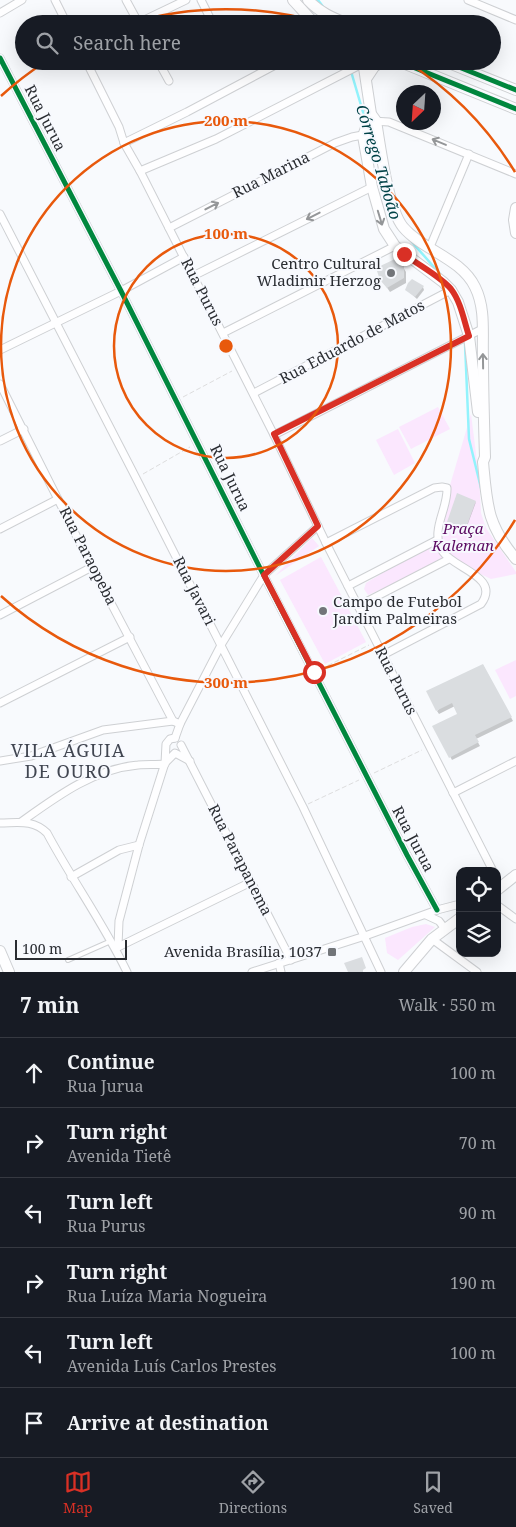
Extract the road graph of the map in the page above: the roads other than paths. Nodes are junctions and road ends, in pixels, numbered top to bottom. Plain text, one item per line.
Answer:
1 (22, 0) edge
2 (55, 0) edge
3 (126, 0) edge
4 (186, 0) edge
5 (201, 0) edge
6 (293, 0) edge
7 (308, 0) edge
8 (468, 0) edge
9 (0, 13) edge
10 (62, 15) edge
11 (134, 15) edge
12 (156, 15) edge
13 (208, 15) edge
14 (307, 15) edge
15 (327, 15) edge
16 (516, 20) edge
17 (0, 58) edge
18 (90, 70) edge
19 (162, 70) edge
20 (266, 70) edge
21 (349, 70) edge
22 (365, 70) edge
23 (372, 70) edge
24 (420, 70) edge
25 (466, 70) edge
26 (366, 79) junction
27 (168, 82) dead end
28 (516, 90) edge
29 (516, 109) edge
30 (371, 119) junction
31 (378, 132) junction
32 (363, 136) junction
33 (124, 143) junction
34 (469, 154) junction
35 (140, 171) junction
36 (516, 174) edge
37 (372, 187) junction
38 (516, 208) edge
39 (0, 214) edge
40 (515, 220) edge
41 (169, 228) junction
42 (516, 233) edge
43 (395, 246) junction
44 (430, 247) junction
45 (184, 258) junction
46 (193, 276) junction
47 (451, 290) junction
48 (121, 291) junction
49 (56, 322) junction
50 (482, 329) junction
51 (223, 334) junction
52 (469, 336) junction
53 (0, 350) edge
54 (0, 384) edge
55 (254, 393) junction
56 (24, 429) junction
57 (274, 434) junction
58 (0, 441) edge
59 (483, 462) junction
60 (58, 499) junction
61 (318, 526) junction
62 (0, 529) edge
63 (437, 540) junction
64 (326, 543) junction
65 (449, 559) junction
66 (516, 559) edge
67 (92, 567) junction
68 (264, 575) junction
69 (348, 586) junction
70 (358, 606) junction
71 (0, 615) edge
72 (130, 637) junction
73 (221, 645) junction
74 (383, 655) junction
75 (0, 703) edge
76 (177, 723) junction
77 (176, 738) junction
78 (181, 745) junction
79 (166, 749) junction
80 (174, 754) junction
81 (0, 761) edge
82 (190, 761) junction
83 (516, 761) edge
84 (165, 764) junction
85 (454, 793) junction
86 (20, 822) junction
87 (0, 823) edge
88 (139, 845) junction
89 (491, 867) edge
90 (516, 875) edge
91 (71, 877) junction
92 (251, 882) junction
93 (501, 884) edge
94 (456, 905) edge
95 (501, 908) edge
96 (437, 910) junction
97 (426, 914) junction
98 (516, 919) edge
99 (456, 921) edge
100 (445, 929) junction
101 (364, 936) junction
102 (432, 939) junction
103 (115, 945) junction
104 (0, 951) edge
105 (68, 960) dead end
106 (291, 960) junction
107 (279, 963) junction
108 (9, 972) edge
109 (127, 972) edge
110 (252, 972) edge
111 (281, 972) edge
112 (381, 972) edge
113 (404, 972) edge
114 (476, 972) edge

1 - 9 street
2 - 10 street
3 - 11 street
4 - 12 street
5 - 13 street
6 - 14 street
7 - 15 street
8 - 16 street
17 - 48 street, Rua Jurua
18 - 33 street, Rua Purus
19 - 27 street
20 - 33 street
21 - 35 street
22 - 26 street
23 - 26 street
24 - 29 street
25 - 28 street
26 - 30 street
30 - 31 street
30 - 32 street
34 -> 30 street
31 - 32 street, Rua Marina
31 - 44 street
32 - 37 street
41 -> 32 street, Rua Marina
33 - 35 street, Rua Purus
34 - 36 street
34 - 44 street
35 - 41 street, Rua Purus
37 -> 43 street
37 -> 46 street
38 - 40 street
39 - 49 street, Rua Javari
40 - 42 street
41 - 45 street, Rua Purus
43 - 47 street
43 - 51 street
44 - 50 street
45 - 46 street, Rua Purus
45 - 48 street
46 - 51 street, Rua Purus
47 - 52 street
47 - 55 street, Rua Eduardo de Matos
48 - 49 street
48 - 68 street, Rua Jurua
49 - 53 street
49 - 73 street, Rua Javari
50 - 52 street
59 -> 50 street
51 - 55 street, Rua Purus
52 - 57 street
52 - 59 street
54 - 56 street, Rua Paraopeba
55 - 57 street, Rua Purus
56 - 58 street
56 - 60 street, Rua Paraopeba
57 - 61 street, Rua Purus
59 - 66 street
60 - 62 street
60 - 67 street, Rua Paraopeba
61 - 64 street, Rua Purus
61 - 68 street
63 - 64 street
63 - 65 street
63 - 69 street
64 - 69 street, Rua Purus
65 - 70 street
65 - 74 street
67 - 71 street
67 - 72 street, Rua Paraopeba
68 - 73 street
68 - 96 street, Rua Jurua
69 - 70 street, Rua Purus
70 - 74 street, Rua Purus
72 - 75 street
72 - 76 street, Rua Paraopeba
73 - 76 street
73 - 101 street, Rua Javari
74 - 85 street, Rua Purus
76 - 77 street
76 - 81 street
77 - 78 street
77 - 79 street
78 - 80 street
78 - 82 street, Rua Parapanema
79 - 80 street
79 - 84 street
80 - 82 street
80 - 84 street
82 - 92 street, Rua Parapanema
83 - 85 street
84 - 86 street
84 - 88 street
85 - 89 street, Rua Purus
86 - 87 street
86 - 91 street
88 - 91 street
88 - 103 street
90 - 93 street
91 - 103 street
92 - 103 street
92 - 106 street, Rua Parapanema
94 - 96 street
95 - 98 street
96 - 97 street
97 - 100 street
97 - 101 street
99 - 100 street
100 - 102 street
101 - 106 street
101 - 112 street, Rua Javari
102 - 113 street
102 - 114 street
103 - 105 lane
103 - 109 street
104 - 108 street
106 - 107 street
107 - 110 street
107 - 111 street

